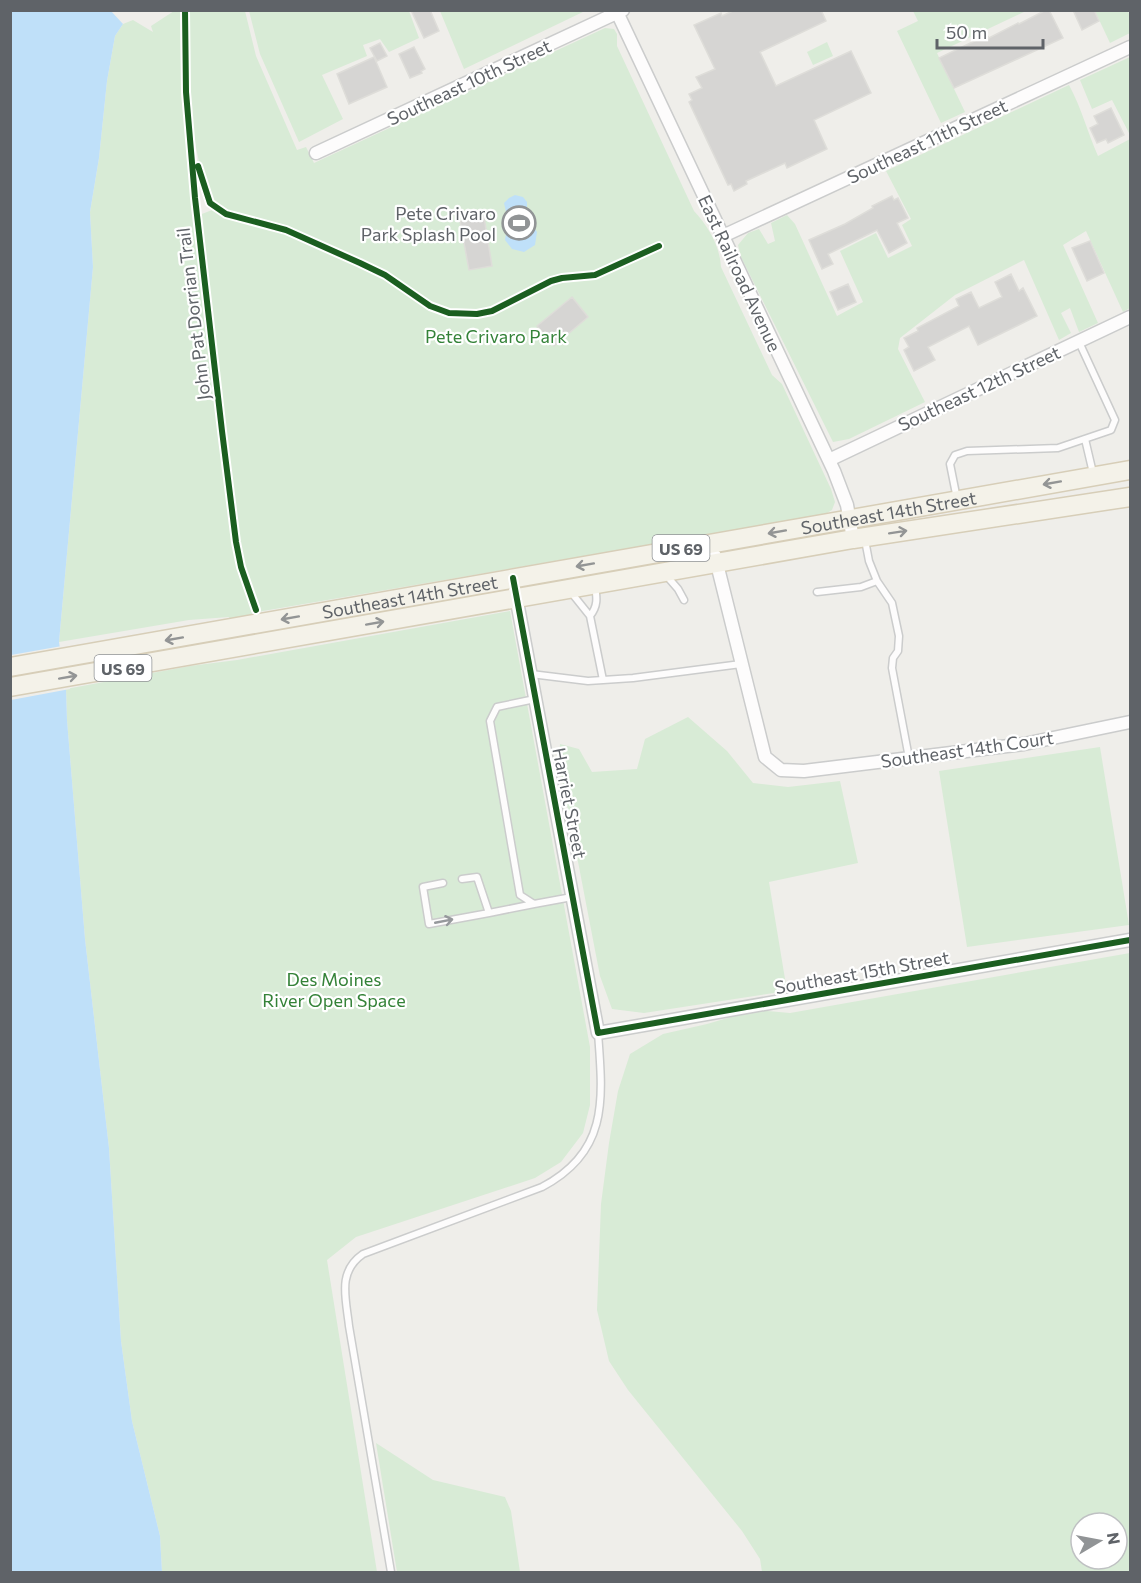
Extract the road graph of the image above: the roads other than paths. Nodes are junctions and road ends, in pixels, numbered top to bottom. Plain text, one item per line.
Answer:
1 (619, 11) edge
2 (1131, 47) edge
3 (316, 153) dead end
4 (723, 236) junction
5 (1131, 317) edge
6 (1079, 342) junction
7 (1085, 439) junction
8 (828, 460) junction
9 (1131, 470) edge
10 (1094, 476) junction
11 (1131, 497) edge
12 (957, 500) junction
13 (850, 519) junction
14 (859, 538) junction
15 (713, 542) junction
16 (716, 562) junction
17 (663, 571) junction
18 (513, 578) junction
19 (877, 581) junction
20 (595, 583) junction
21 (568, 588) junction
22 (818, 592) dead end
23 (516, 597) junction
24 (684, 600) dead end
25 (590, 616) junction
26 (741, 664) junction
27 (10, 667) edge
28 (531, 674) junction
29 (603, 680) junction
30 (10, 687) edge
31 (535, 699) junction
32 (1131, 722) edge
33 (909, 758) junction
34 (462, 879) dead end
35 (443, 883) dead end
36 (573, 897) junction
37 (534, 904) junction
38 (489, 913) junction
39 (1131, 940) edge
40 (598, 1033) junction
41 (391, 1572) edge

1 - 3 street, Southeast 10th Street
1 - 4 street, East Railroad Avenue
2 - 4 street, Southeast 11th Street
4 - 8 street, East Railroad Avenue
5 - 6 street, Southeast 12th Street
6 - 7 lane
6 - 8 street, Southeast 12th Street
7 - 10 lane
7 - 12 lane
8 - 13 street, East Railroad Avenue
9 - 10 main road, Southeast 14th Street / US 69
10 -> 12 main road, Southeast 14th Street / US 69
14 -> 11 main road, Southeast 14th Street / US 69
12 - 13 main road, Southeast 14th Street / US 69
13 - 14 street, East Railroad Avenue
13 -> 15 main road, Southeast 14th Street / US 69
14 - 16 main road, Southeast 14th Street / US 69
14 - 19 lane
15 - 16 street
15 -> 18 main road, Southeast 14th Street / US 69
16 - 17 main road, Southeast 14th Street / US 69
16 - 26 street
17 - 20 main road, Southeast 14th Street / US 69
17 - 24 lane
18 - 23 street, Harriet Street
18 -> 27 main road, Southeast 14th Street / US 69
19 - 22 lane
19 - 33 lane
20 - 21 main road, Southeast 14th Street / US 69
20 - 25 lane
21 - 23 main road, Southeast 14th Street / US 69
21 - 25 lane
23 - 28 street, Harriet Street
30 -> 23 main road, Southeast 14th Street / US 69
25 - 29 lane
26 - 29 lane
26 - 33 street, Southeast 14th Court
28 - 29 lane
28 - 31 street, Harriet Street
31 - 36 street, Harriet Street
31 - 37 lane
32 - 33 street, Southeast 14th Court
34 - 38 lane
35 -> 38 lane
36 - 37 lane
36 - 40 street, Harriet Street
37 - 38 lane
39 - 40 street, Southeast 15th Street
40 - 41 lane

